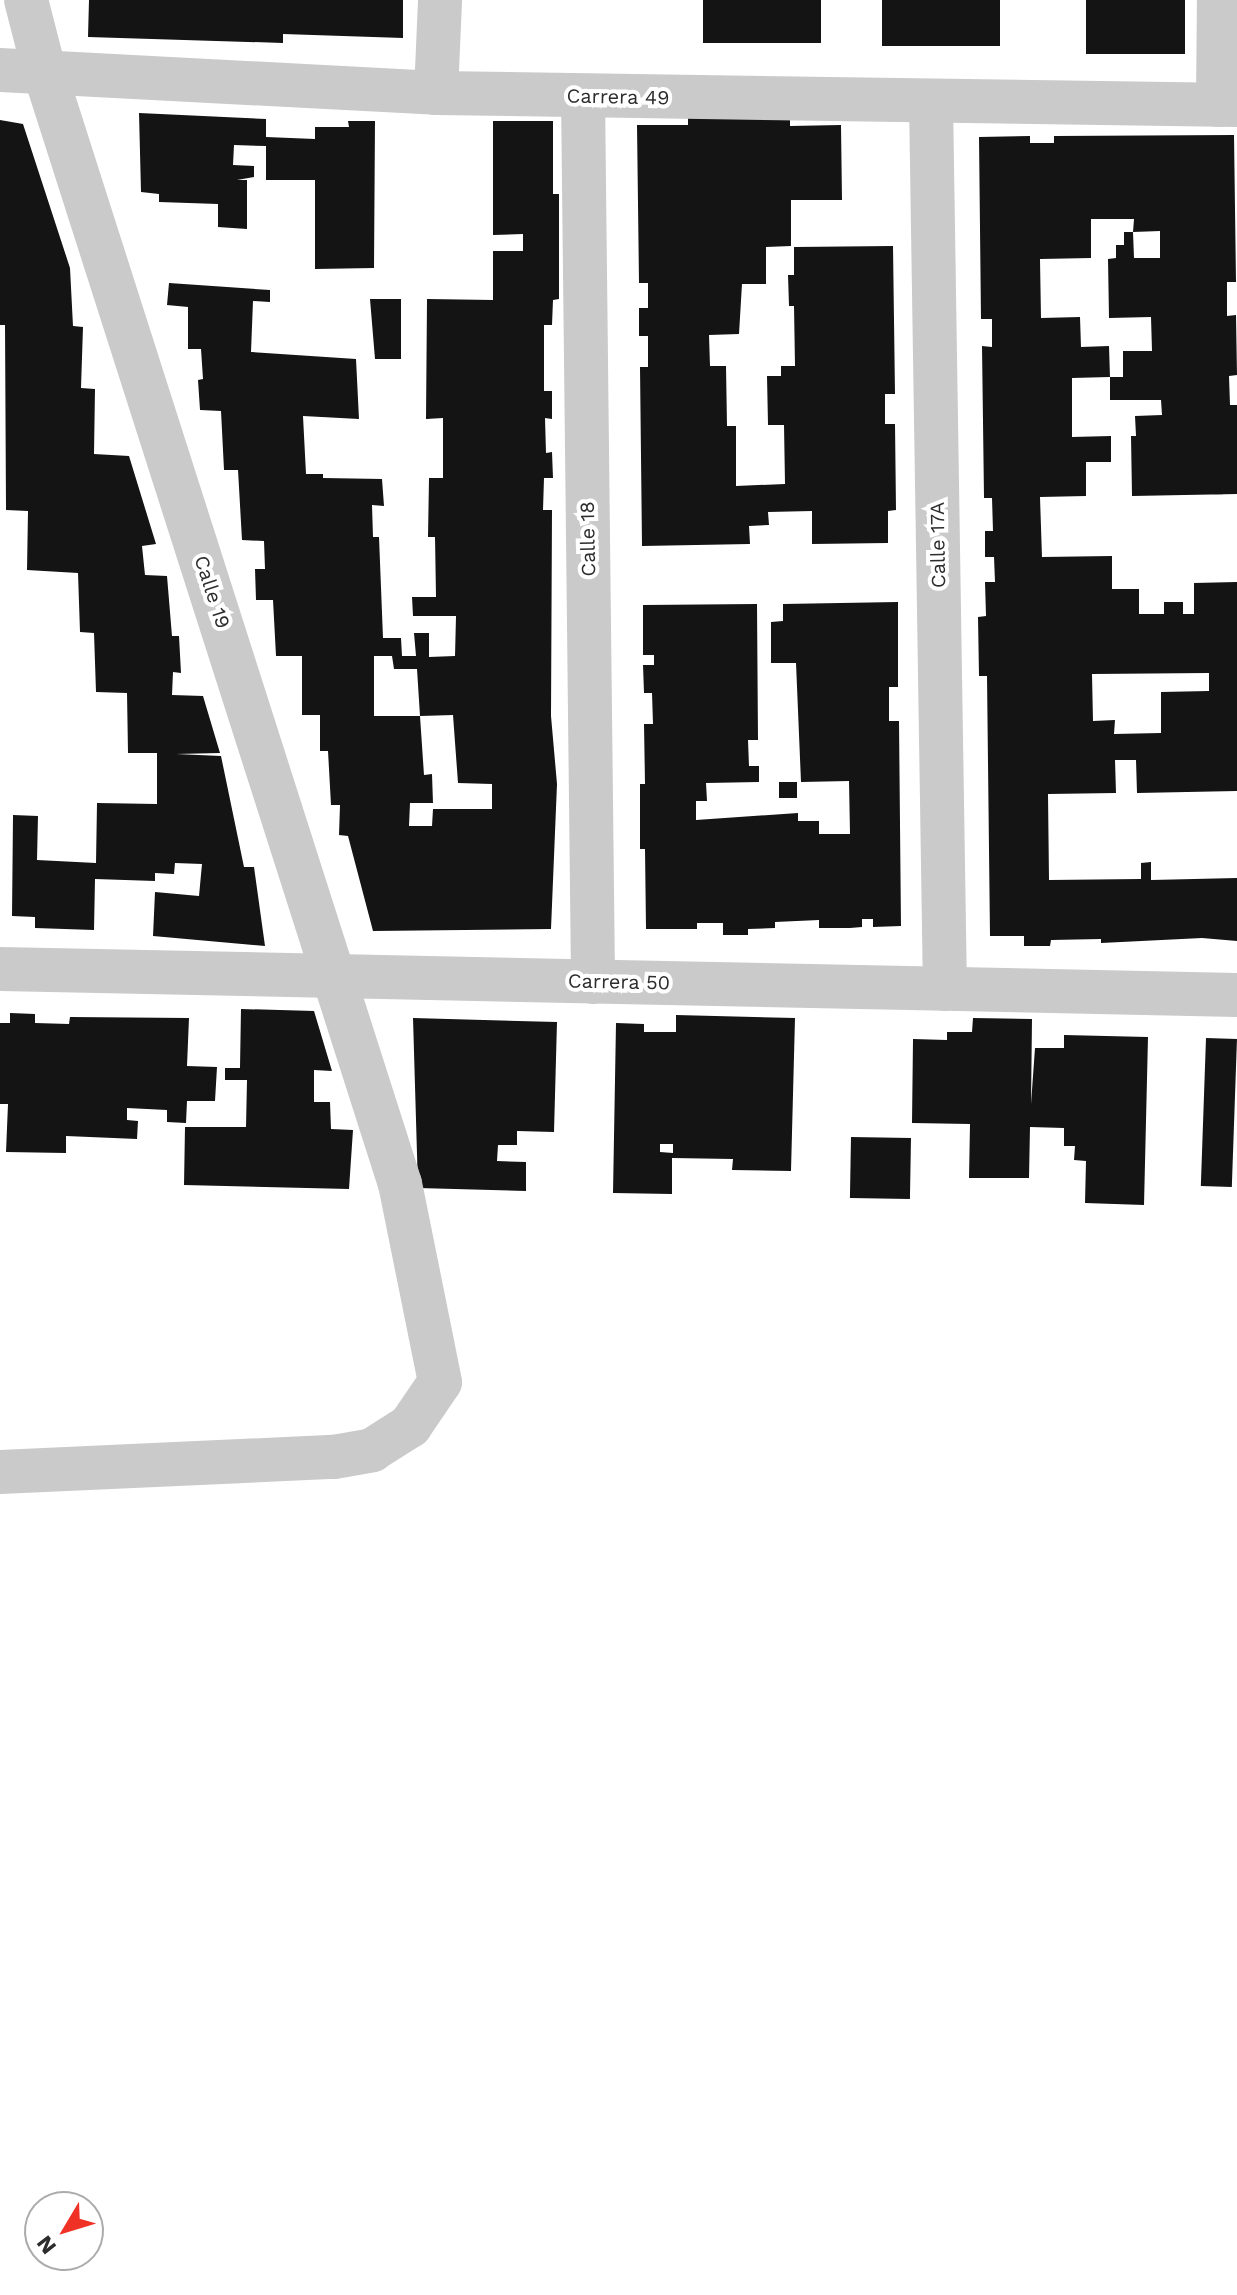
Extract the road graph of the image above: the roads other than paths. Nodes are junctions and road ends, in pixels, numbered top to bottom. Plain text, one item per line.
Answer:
1 (26, 0) edge
2 (440, 0) edge
3 (1219, 0) edge
4 (0, 70) edge
5 (44, 70) junction
6 (436, 93) junction
7 (583, 96) junction
8 (931, 101) junction
9 (1227, 105) edge
10 (0, 969) edge
11 (335, 976) junction
12 (593, 982) junction
13 (945, 989) junction
14 (1237, 995) edge
15 (0, 1472) edge

1 - 5 street, Calle 19
2 - 6 street
3 - 9 street
4 - 5 street, Carrera 49
5 - 6 street, Carrera 49
5 - 11 street, Calle 19
6 - 7 street, Carrera 49
7 - 8 street, Carrera 49
7 - 12 street, Calle 18
8 - 9 street, Carrera 49
8 - 13 street, Calle 17A
10 - 11 street, Carrera 50
11 - 12 street, Carrera 50
11 - 15 street, Calle 19
12 - 13 street, Carrera 50
13 - 14 street, Carrera 50

